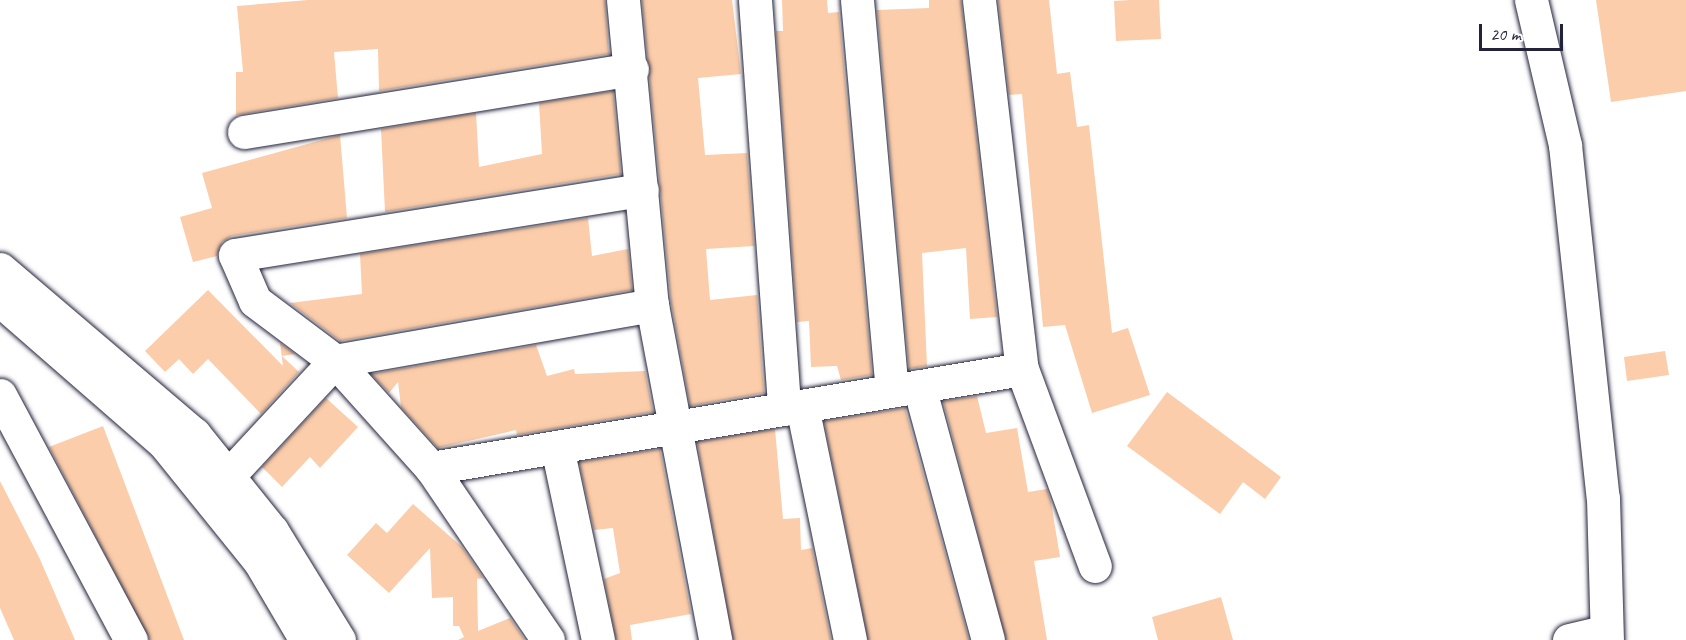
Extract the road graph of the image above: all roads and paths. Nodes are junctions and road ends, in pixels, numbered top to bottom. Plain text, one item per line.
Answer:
1 (623, 0) edge
2 (755, 0) edge
3 (857, 0) edge
4 (979, 0) edge
5 (1531, 0) edge
6 (632, 69) junction
7 (244, 132) dead end
8 (642, 190) junction
9 (0, 268) edge
10 (0, 300) edge
11 (652, 305) junction
12 (335, 361) junction
13 (1022, 369) junction
14 (905, 388) junction
15 (0, 396) edge
16 (793, 407) junction
17 (673, 428) junction
18 (556, 447) junction
19 (431, 468) junction
20 (230, 474) junction
21 (1095, 566) dead end
22 (1606, 636) edge
23 (131, 640) edge
24 (306, 640) edge
25 (339, 640) edge
26 (548, 640) edge
27 (598, 640) edge
28 (715, 640) edge
29 (850, 640) edge
30 (988, 640) edge
31 (1569, 640) edge

1 - 6 street
2 - 16 street
3 - 14 street
4 - 13 street
5 - 22 street
6 - 7 street
6 - 8 street
8 - 11 street
8 - 12 street
9 - 20 street
10 - 24 street
11 - 12 street
11 - 17 street
12 - 19 street
12 - 20 street
13 - 14 street
13 - 21 street
14 - 16 street
14 - 30 street
15 - 23 street
16 - 17 street
16 - 29 street
17 - 18 street
17 - 28 street
18 - 19 street
18 - 27 street
19 - 26 street
20 - 25 street
22 - 31 street

